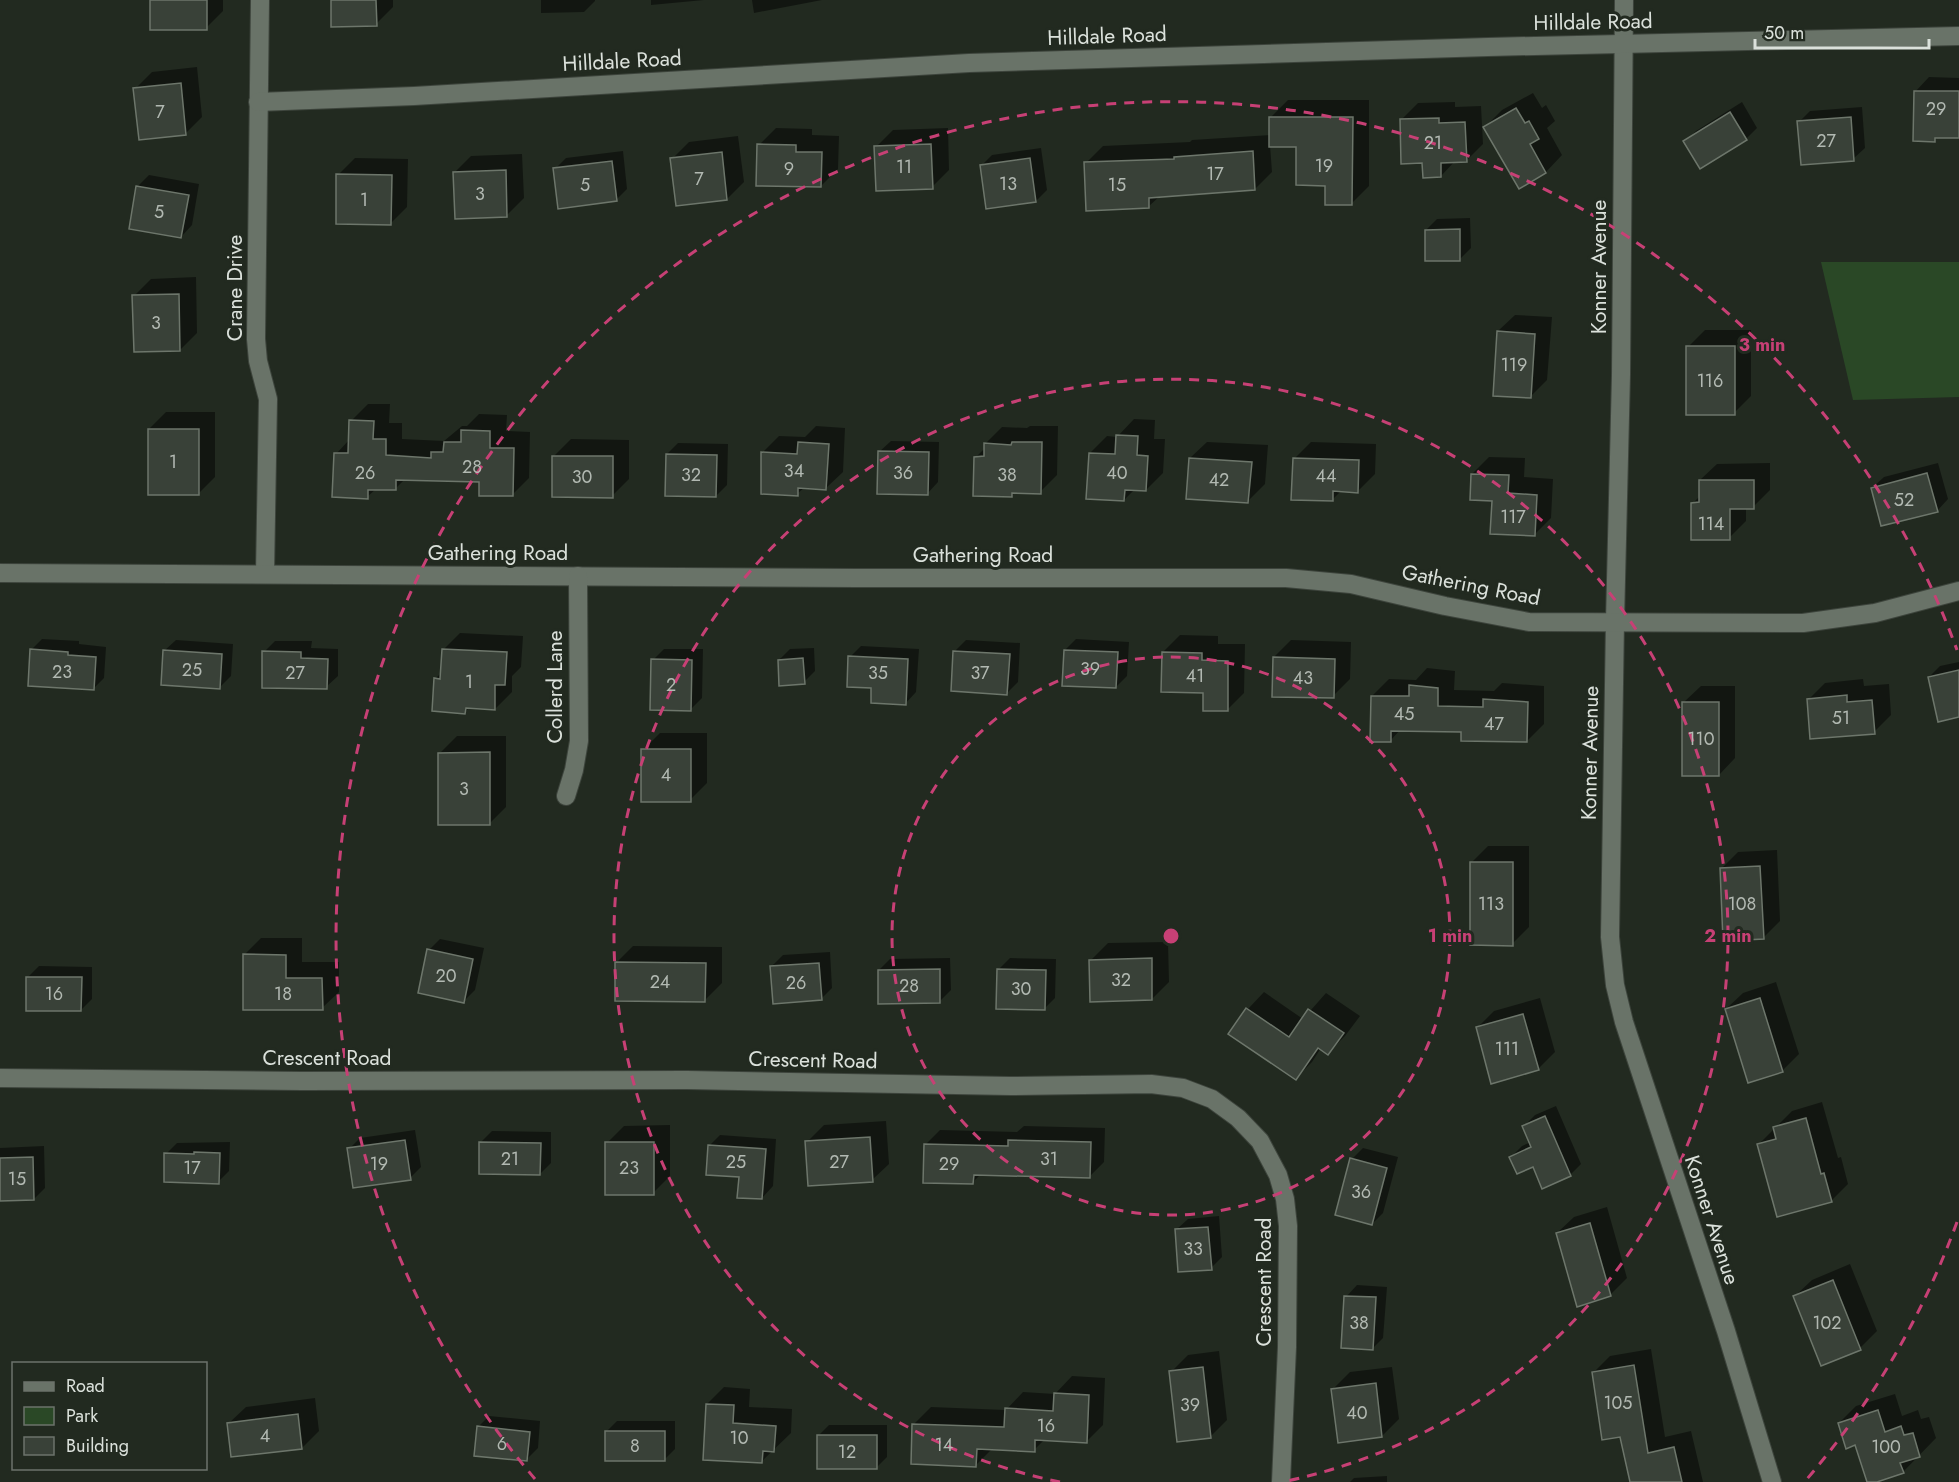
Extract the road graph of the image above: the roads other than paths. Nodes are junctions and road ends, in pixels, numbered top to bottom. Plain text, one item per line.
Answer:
1 (260, 0) edge
2 (1624, 0) edge
3 (1959, 36) edge
4 (1623, 44) junction
5 (258, 102) junction
6 (0, 573) edge
7 (265, 574) junction
8 (578, 576) junction
9 (1959, 591) edge
10 (1615, 621) junction
11 (566, 796) dead end
12 (0, 1078) edge
13 (1281, 1482) edge
14 (1772, 1482) edge

1 - 5 street, Crane Drive
2 - 4 street, Konner Avenue
3 - 4 street, Hilldale Road
4 - 5 street, Hilldale Road
4 - 10 street, Konner Avenue
5 - 7 street, Crane Drive
6 - 7 street, Gathering Road
7 - 8 street, Gathering Road
8 - 10 street, Gathering Road
8 - 11 street, Collerd Lane
9 - 10 street, Gathering Road
10 - 14 street, Konner Avenue
12 - 13 street, Crescent Road

